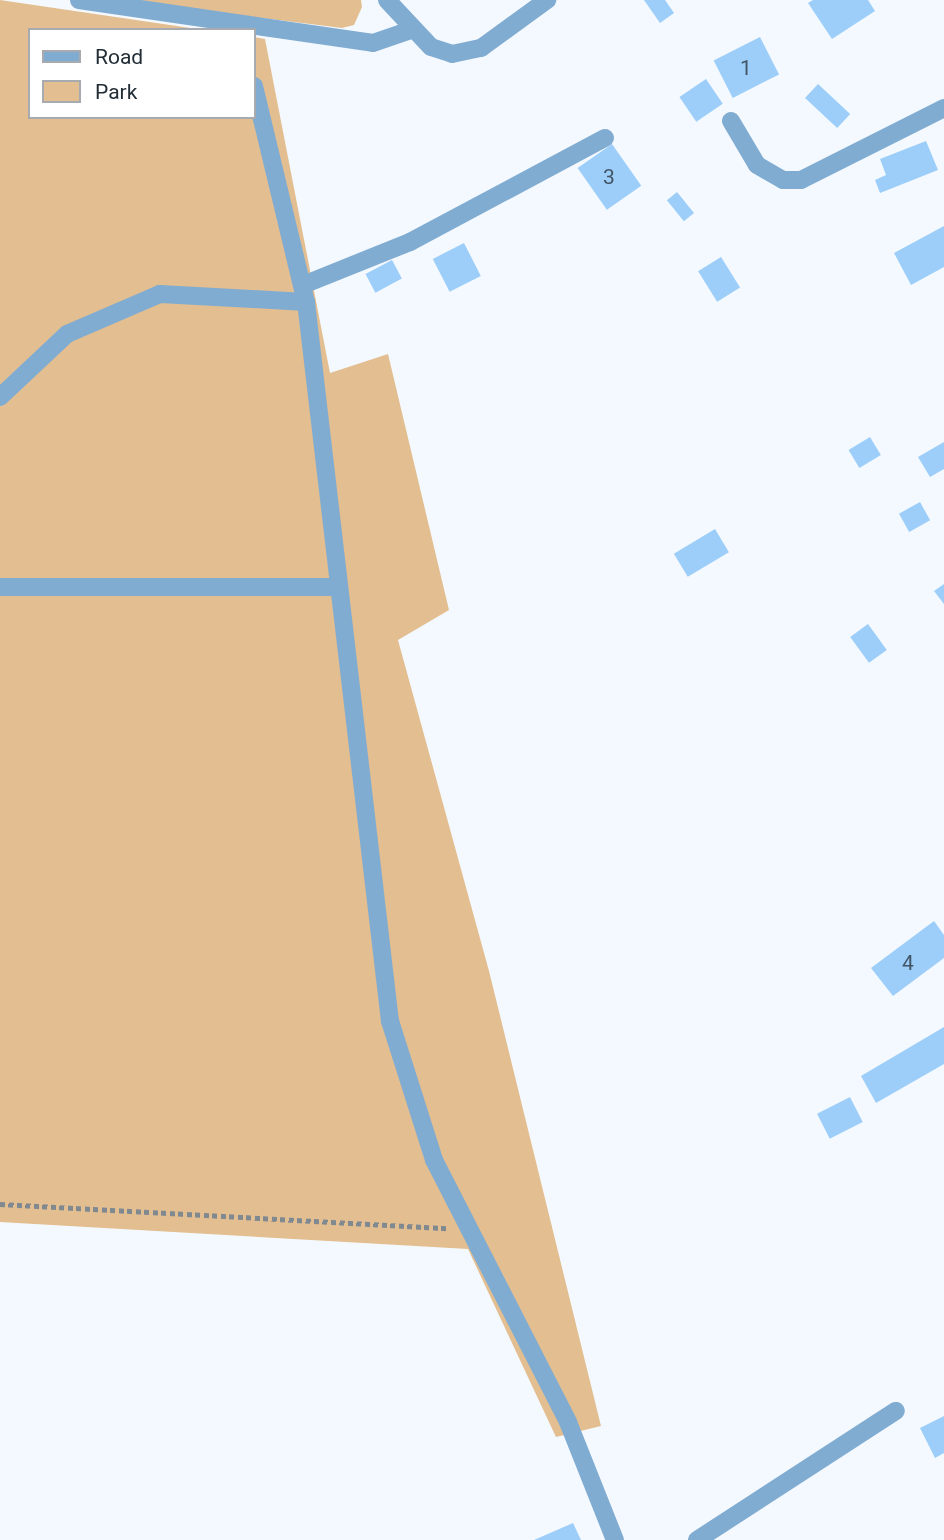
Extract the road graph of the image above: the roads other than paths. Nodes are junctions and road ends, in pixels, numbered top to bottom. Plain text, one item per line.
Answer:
1 (79, 0) edge
2 (387, 0) edge
3 (547, 0) edge
4 (238, 25) edge
5 (411, 30) junction
6 (256, 94) edge
7 (944, 108) edge
8 (731, 121) dead end
9 (606, 138) dead end
10 (304, 293) junction
11 (0, 397) edge
12 (0, 587) edge
13 (335, 587) junction
14 (896, 1411) dead end
15 (615, 1540) edge
16 (697, 1540) edge

1 - 4 street
2 - 5 street
3 - 5 street
4 - 5 street
6 - 10 street
7 - 8 street
9 - 10 street
10 - 11 street
10 - 13 street
12 - 13 street
13 - 15 street
14 - 16 street

